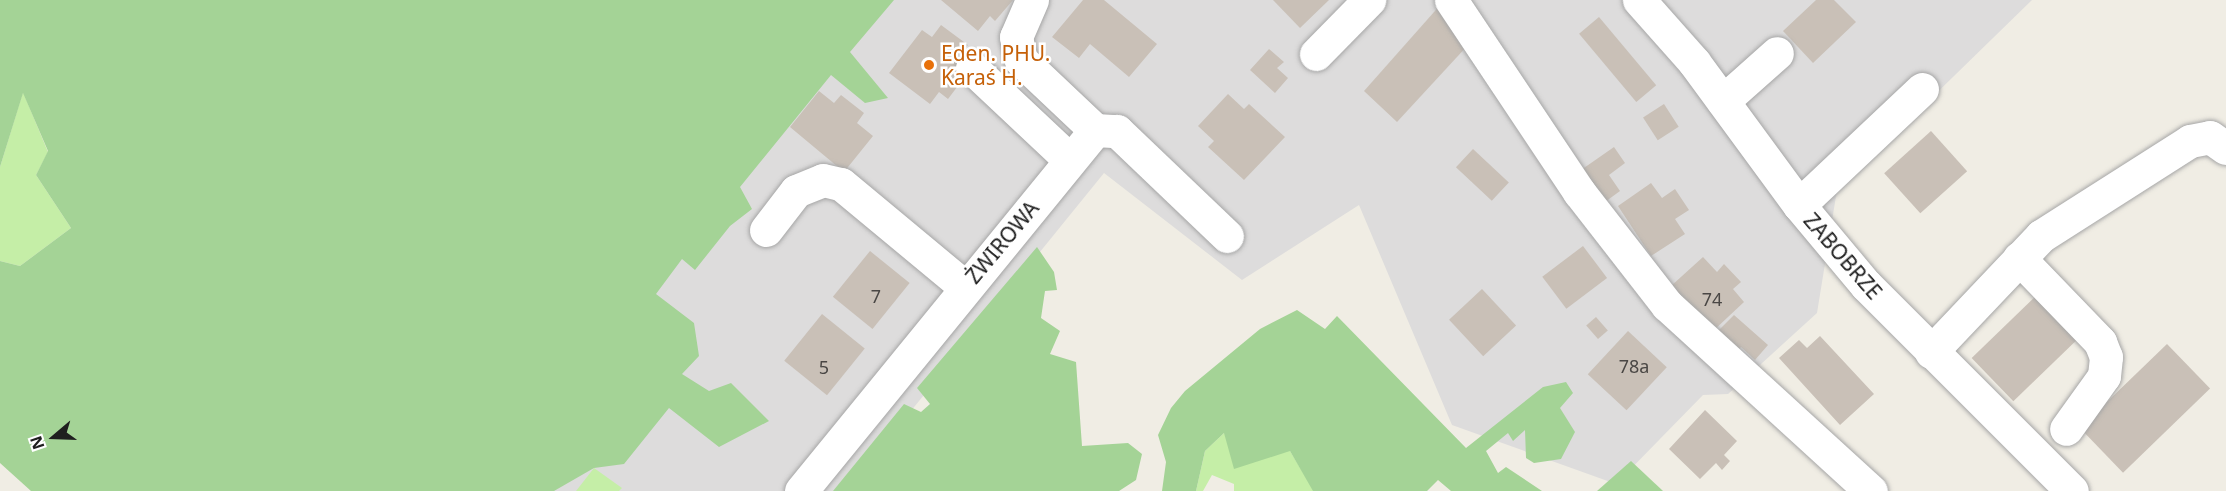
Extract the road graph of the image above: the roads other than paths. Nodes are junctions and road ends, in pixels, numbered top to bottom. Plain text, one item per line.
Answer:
1 (1032, 0) edge
2 (1369, 0) edge
3 (1451, 0) edge
4 (1639, 0) edge
5 (1777, 53) dead end
6 (1316, 54) dead end
7 (972, 68) dead end
8 (1922, 89) dead end
9 (1723, 101) junction
10 (1095, 130) junction
11 (2226, 148) edge
12 (1070, 160) junction
13 (1799, 205) junction
14 (766, 230) dead end
15 (1227, 236) dead end
16 (2019, 258) junction
17 (965, 287) junction
18 (1930, 352) junction
19 (2066, 429) dead end
20 (801, 491) edge
21 (1871, 491) edge
22 (2072, 491) edge

1 - 10 street
2 - 6 street
3 - 21 street
4 - 9 street, ZABOBRZE
5 - 9 street
7 - 12 street
8 - 13 street
9 - 13 street, ZABOBRZE
10 - 12 street, ŻWIROWA
10 - 15 street
11 - 16 street
12 - 17 street, ŻWIROWA
13 - 18 street, ZABOBRZE
14 - 17 street
16 - 18 street
16 - 19 street
17 - 20 street, ŻWIROWA
18 - 22 street, ZABOBRZE

